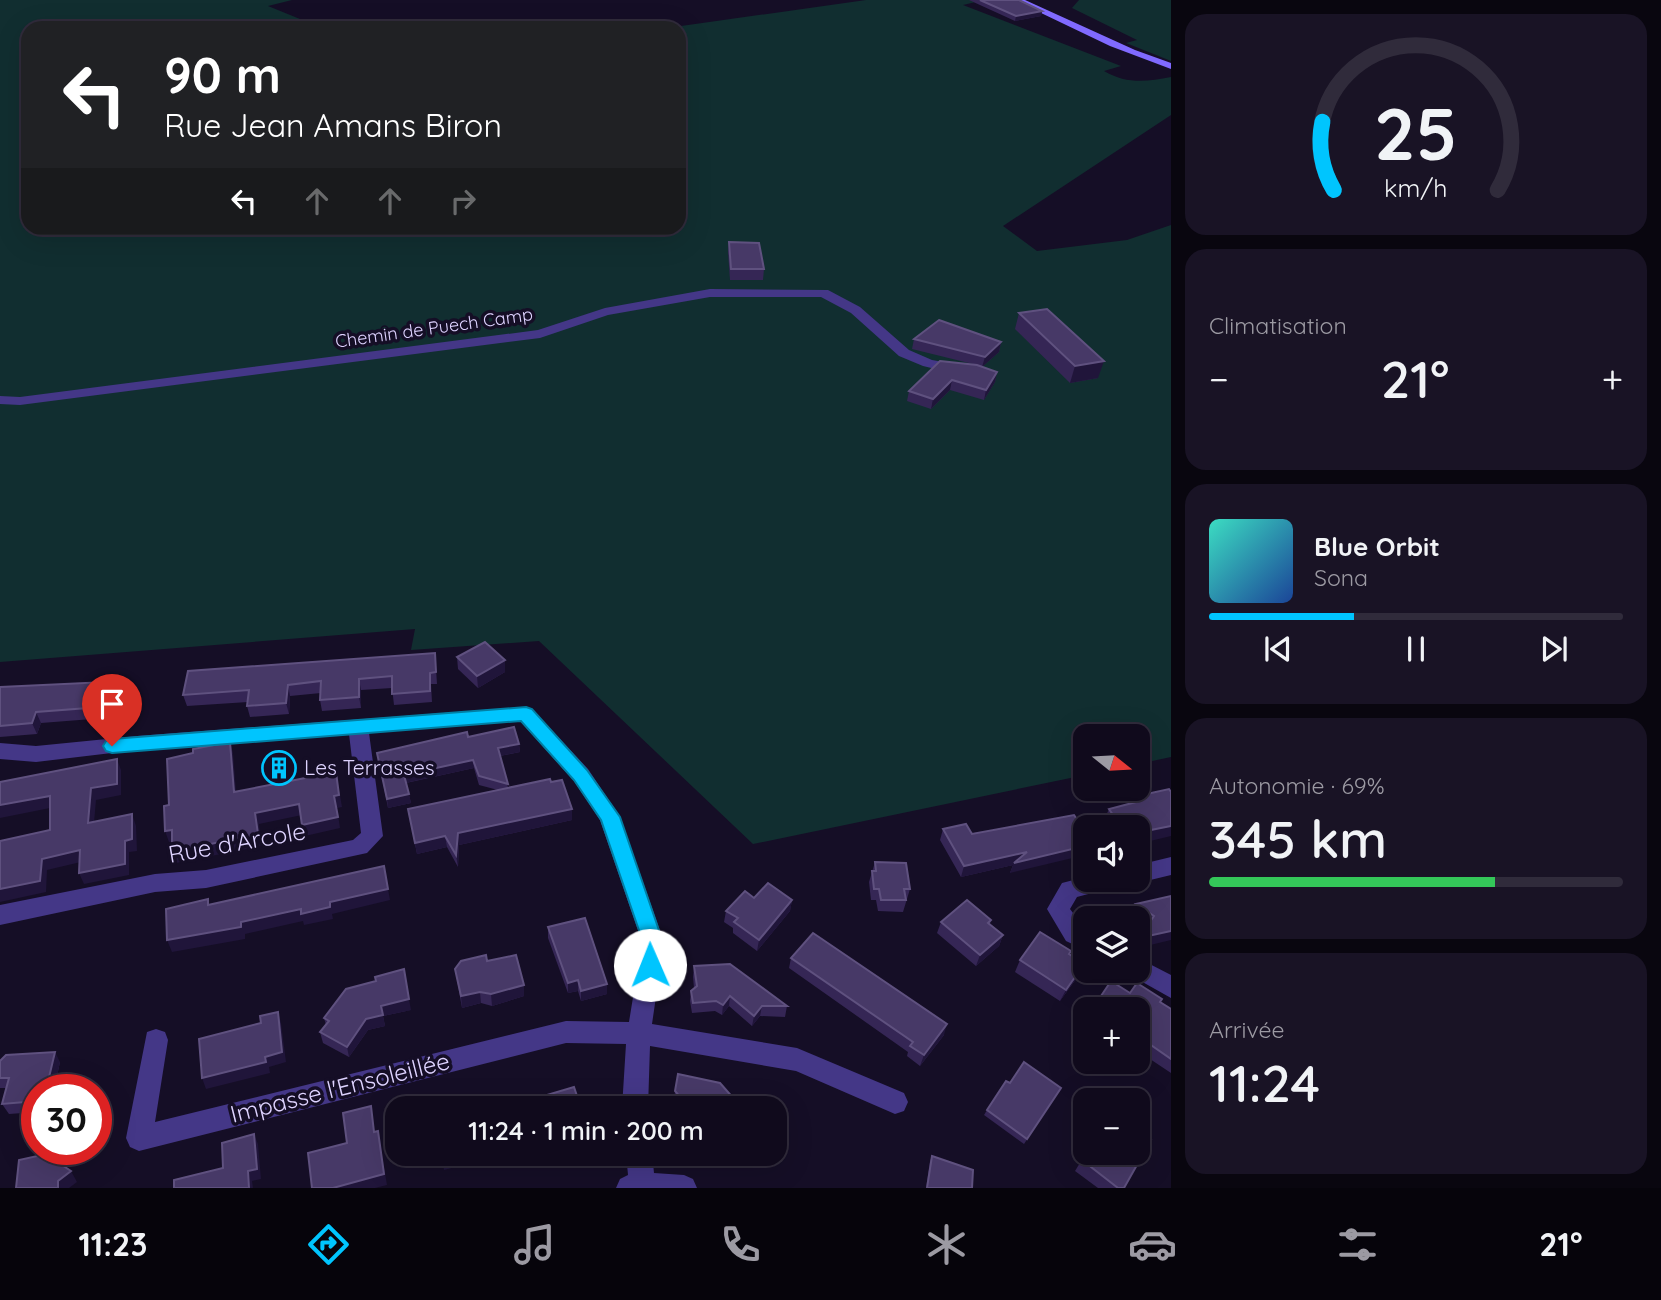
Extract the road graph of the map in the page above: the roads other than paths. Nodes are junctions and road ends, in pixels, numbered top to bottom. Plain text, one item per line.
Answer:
1 (1018, 0) edge
2 (1171, 66) edge
3 (974, 369) edge
4 (0, 400) edge
5 (358, 727) junction
6 (0, 751) edge
7 (1171, 866) edge
8 (1150, 871) edge
9 (1073, 889) edge
10 (0, 915) edge
11 (1073, 932) edge
12 (1150, 975) edge
13 (1171, 986) edge
14 (639, 1033) junction
15 (156, 1040) dead end
16 (634, 1096) edge
17 (895, 1102) dead end
18 (638, 1166) edge
19 (636, 1187) edge
20 (684, 1188) edge

1 - 2 main road
3 - 4 street, Chemin de Puech Camp
5 - 6 street
5 - 10 street, Rue d'Arcole
5 - 14 street
7 - 8 street
9 - 11 street
12 - 13 street
14 - 15 street, Impasse l'Ensoleillée
14 - 16 street
14 - 17 street
18 - 19 street
19 - 20 street

